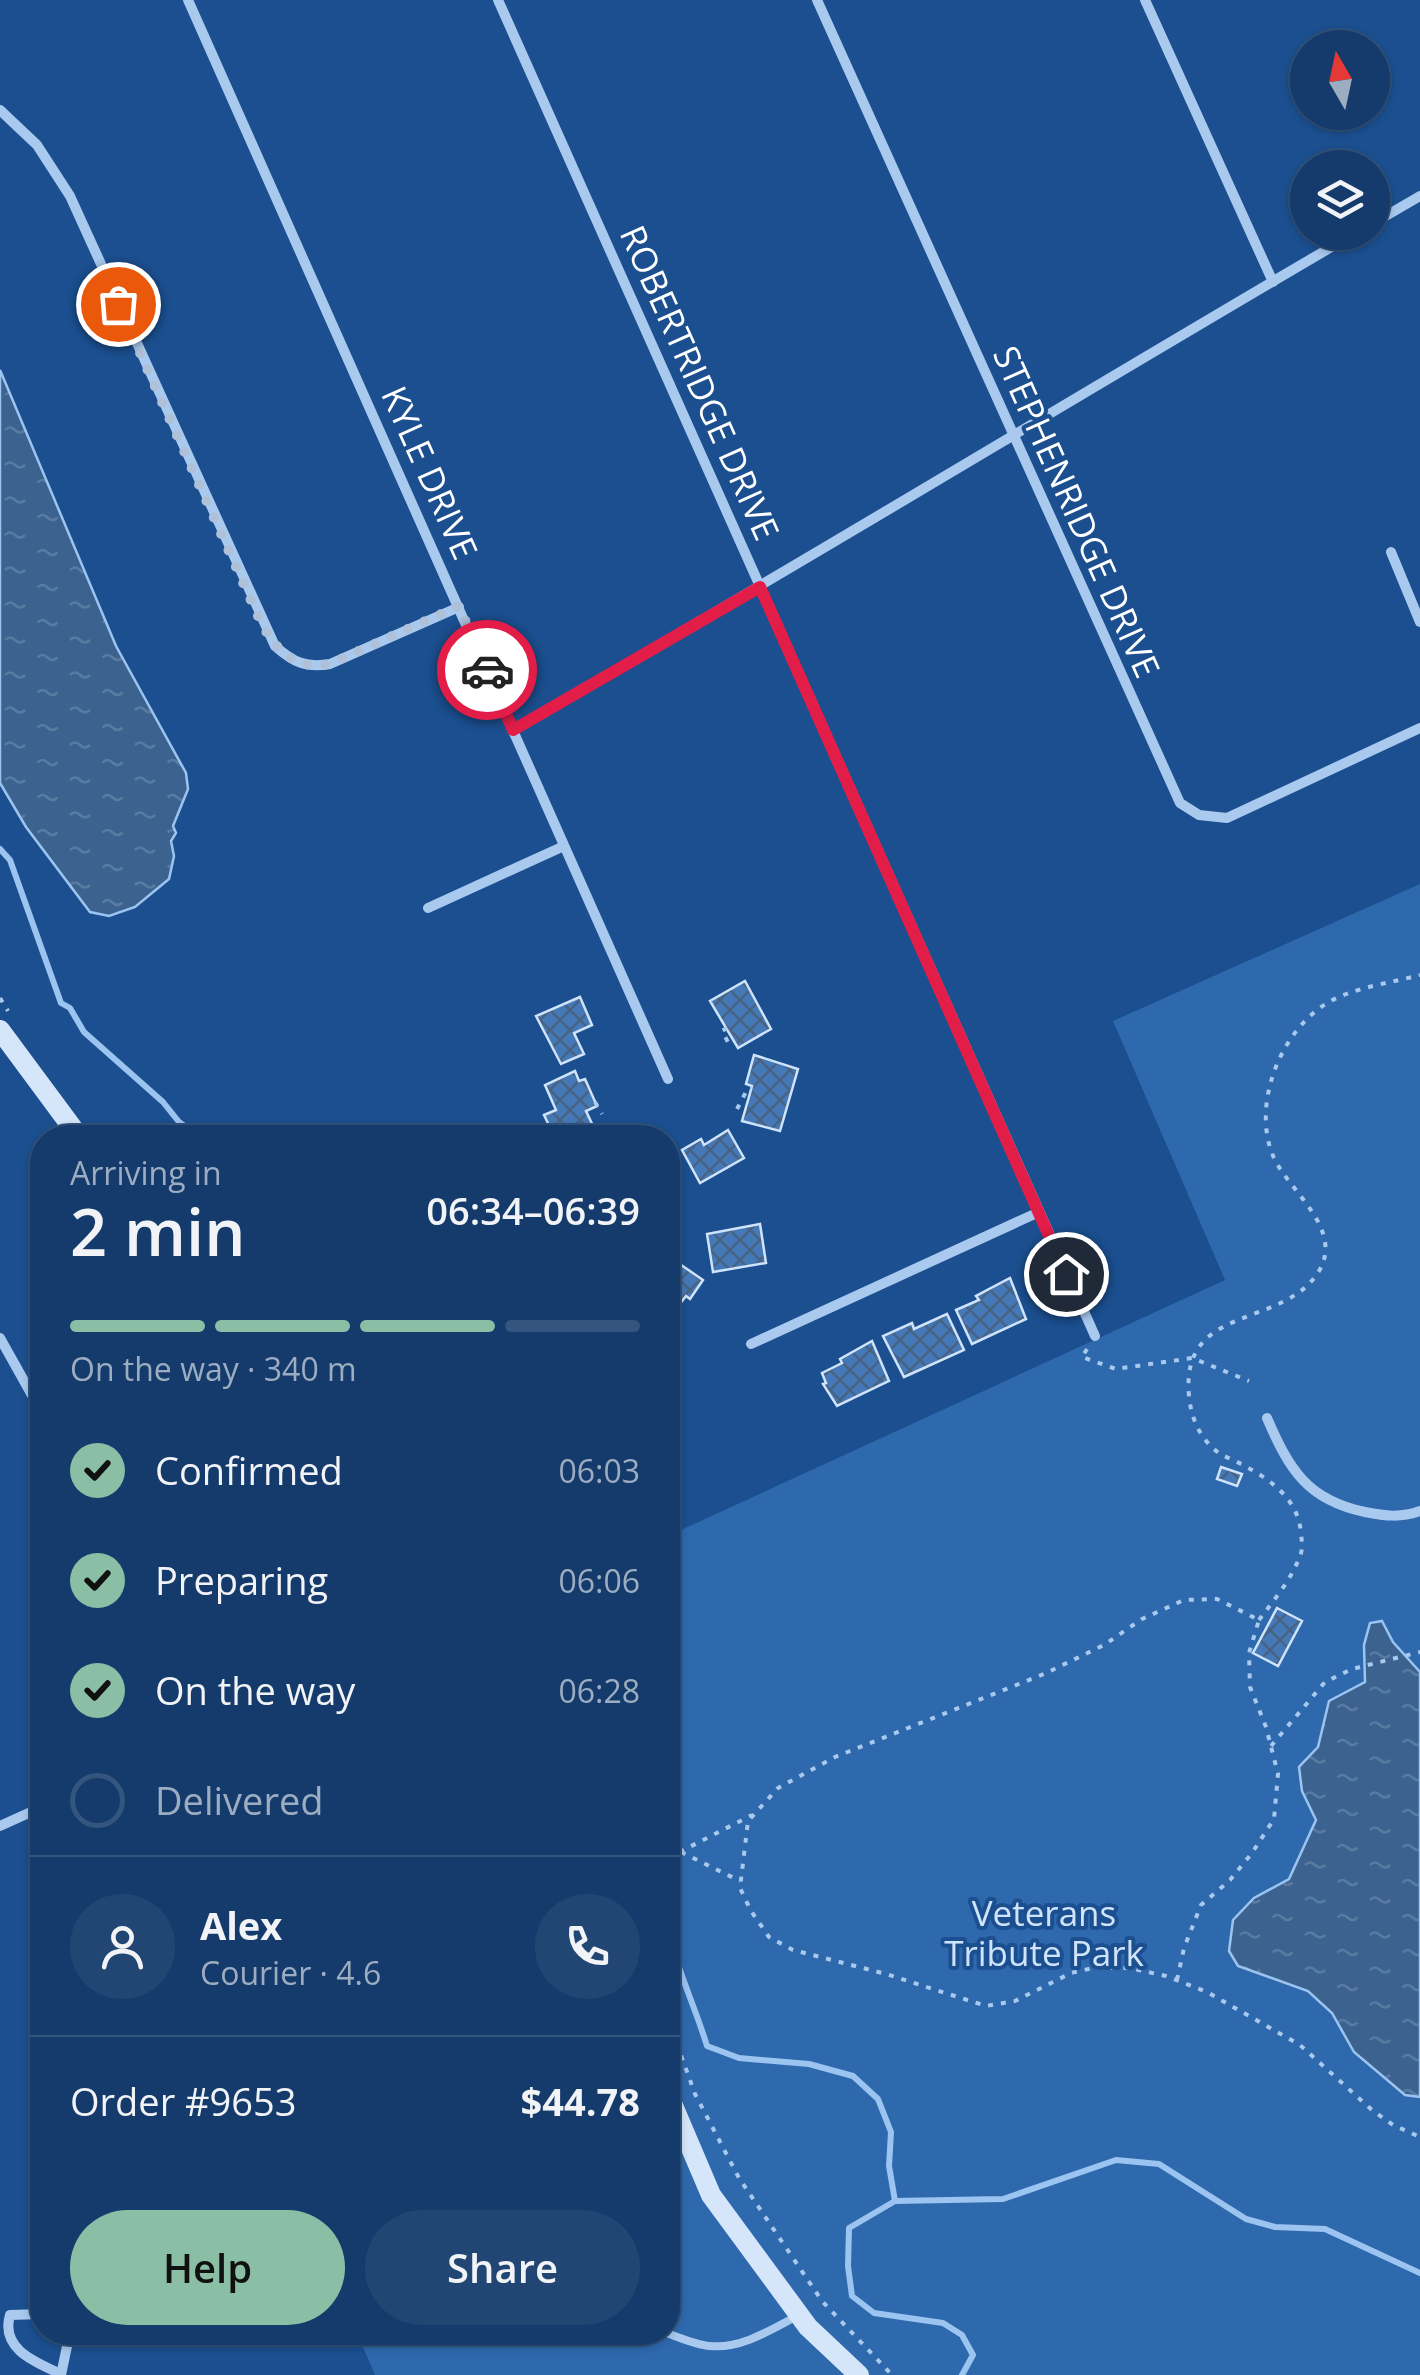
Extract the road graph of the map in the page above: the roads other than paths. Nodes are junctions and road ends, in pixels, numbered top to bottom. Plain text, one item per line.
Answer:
1 (188, 0) edge
2 (498, 0) edge
3 (817, 0) edge
4 (1145, 0) edge
5 (0, 110) edge
6 (1420, 196) edge
7 (1390, 214) edge
8 (1326, 250) edge
9 (1272, 282) junction
10 (1011, 434) junction
11 (1391, 552) dead end
12 (760, 587) junction
13 (459, 606) junction
14 (1420, 622) edge
15 (1420, 728) edge
16 (513, 730) junction
17 (564, 846) junction
18 (428, 908) dead end
19 (0, 1030) edge
20 (668, 1079) dead end
21 (70, 1125) edge
22 (1038, 1212) junction
23 (1095, 1336) road end
24 (0, 1338) edge
25 (751, 1344) dead end
26 (30, 1392) edge
27 (1267, 1418) dead end
28 (1420, 1511) edge
29 (30, 1812) edge
30 (0, 1826) edge
31 (680, 2122) edge
32 (30, 2314) edge
33 (799, 2314) junction
34 (680, 2337) edge
35 (67, 2345) edge
36 (61, 2375) edge
37 (859, 2375) edge

1 - 13 street, KYLE DRIVE
2 - 12 street, ROBERTRIDGE DRIVE
3 - 10 street, STEPHENRIDGE DRIVE
4 - 9 street
5 - 13 street
6 - 7 street
8 - 9 street
9 - 10 street
10 - 12 street
10 - 15 street, STEPHENRIDGE DRIVE
11 - 14 street
12 - 16 street
12 - 22 street, ROBERTRIDGE DRIVE
13 - 16 street, KYLE DRIVE
16 - 17 street, KYLE DRIVE
17 - 18 street
17 - 20 street, KYLE DRIVE
19 - 21 main road
22 - 23 street, ROBERTRIDGE DRIVE
22 - 25 street
24 - 26 street
27 - 28 street
29 - 30 street
31 - 33 main road
32 - 36 street
33 - 34 lane
33 - 37 main road
35 - 36 street

